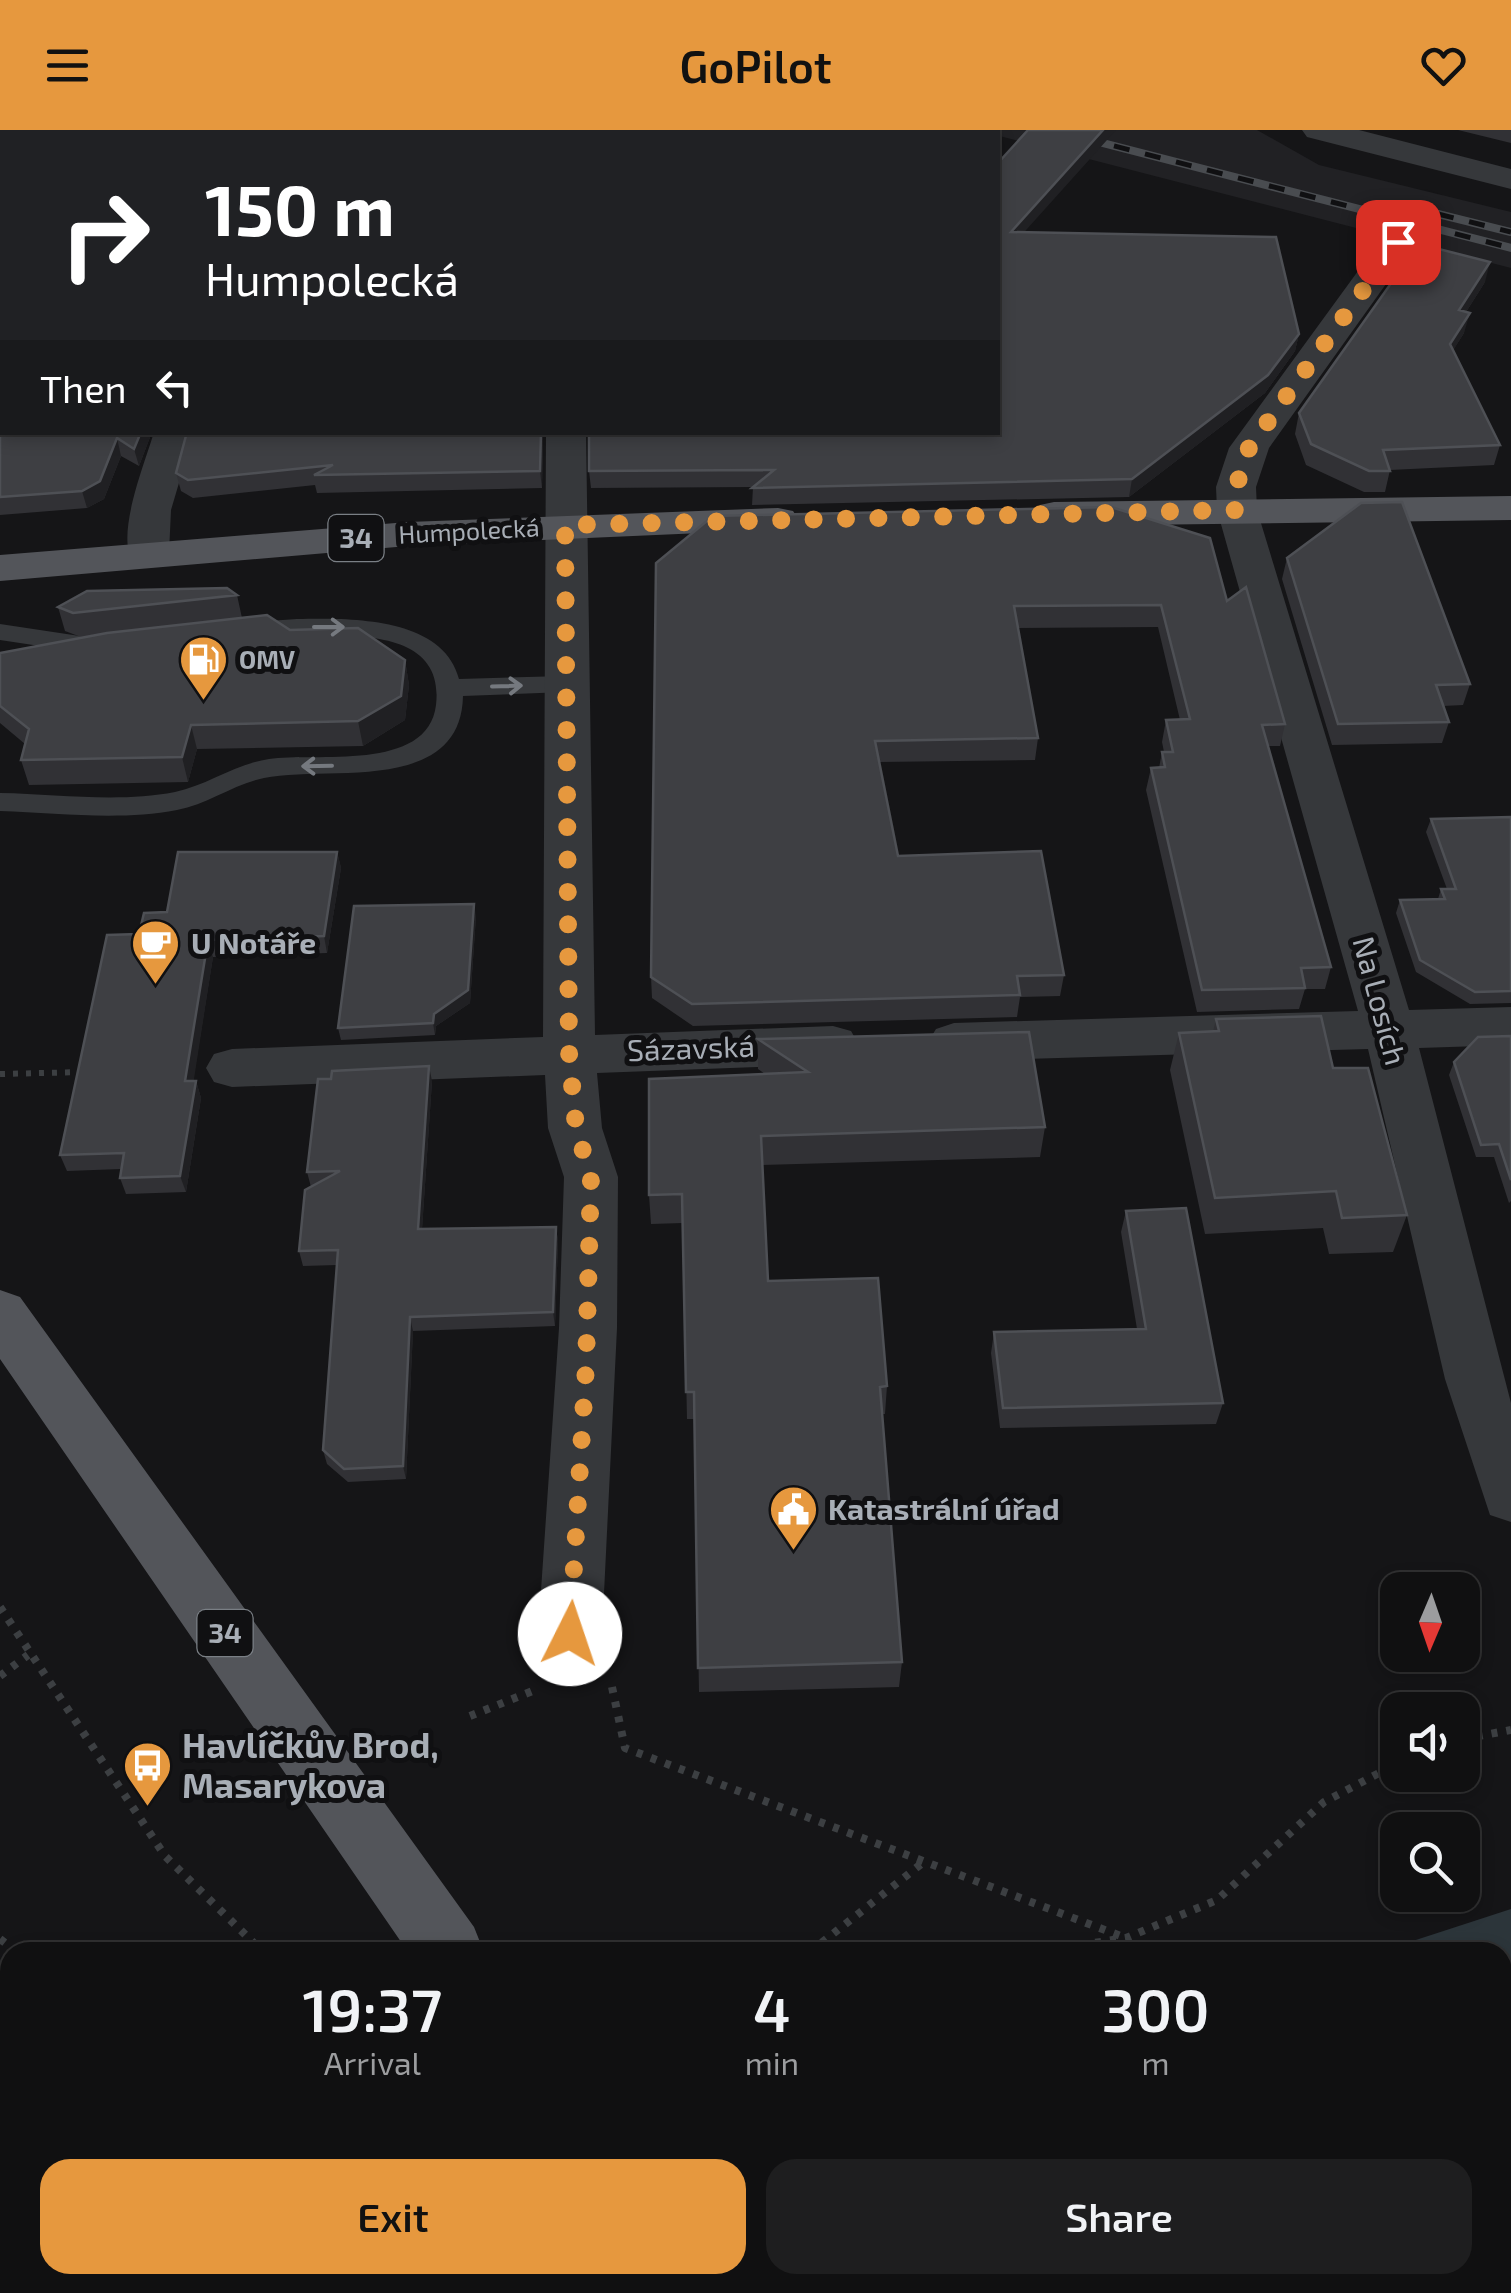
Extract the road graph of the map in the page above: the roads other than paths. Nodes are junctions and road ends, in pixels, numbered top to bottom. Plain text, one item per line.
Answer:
1 (1319, 130) edge
2 (1511, 178) edge
3 (1398, 242) dead end
4 (173, 435) edge
5 (566, 435) edge
6 (1511, 508) edge
7 (1236, 510) junction
8 (1019, 515) edge
9 (822, 519) edge
10 (565, 525) junction
11 (0, 547) edge
12 (148, 553) junction
13 (0, 568) edge
14 (0, 583) edge
15 (0, 632) edge
16 (209, 634) edge
17 (18, 663) edge
18 (565, 684) junction
19 (450, 688) junction
20 (0, 802) edge
21 (1511, 1026) edge
22 (1389, 1030) junction
23 (569, 1052) junction
24 (232, 1068) dead end
25 (0, 1313) edge
26 (1511, 1496) edge
27 (570, 1634) dead end
28 (442, 1942) edge

1 - 2 street
3 - 7 street
4 - 12 street
5 - 10 street
6 - 7 main road
7 - 8 main road
7 - 22 street, Na Losích
9 - 10 main road, Humpolecká / 34
10 - 12 main road, Humpolecká / 34
10 - 18 street
11 - 12 main road, Humpolecká
12 - 13 main road, Humpolecká / 34
12 - 14 main road, Humpolecká / 34
15 - 17 lane
16 -> 19 lane
19 -> 18 lane
18 - 23 street
19 -> 20 lane
21 - 22 street, Sázavská
22 - 23 street, Sázavská
22 - 26 street, Na Losích
23 - 24 street, Sázavská
23 - 27 street
25 - 28 main road, 34

